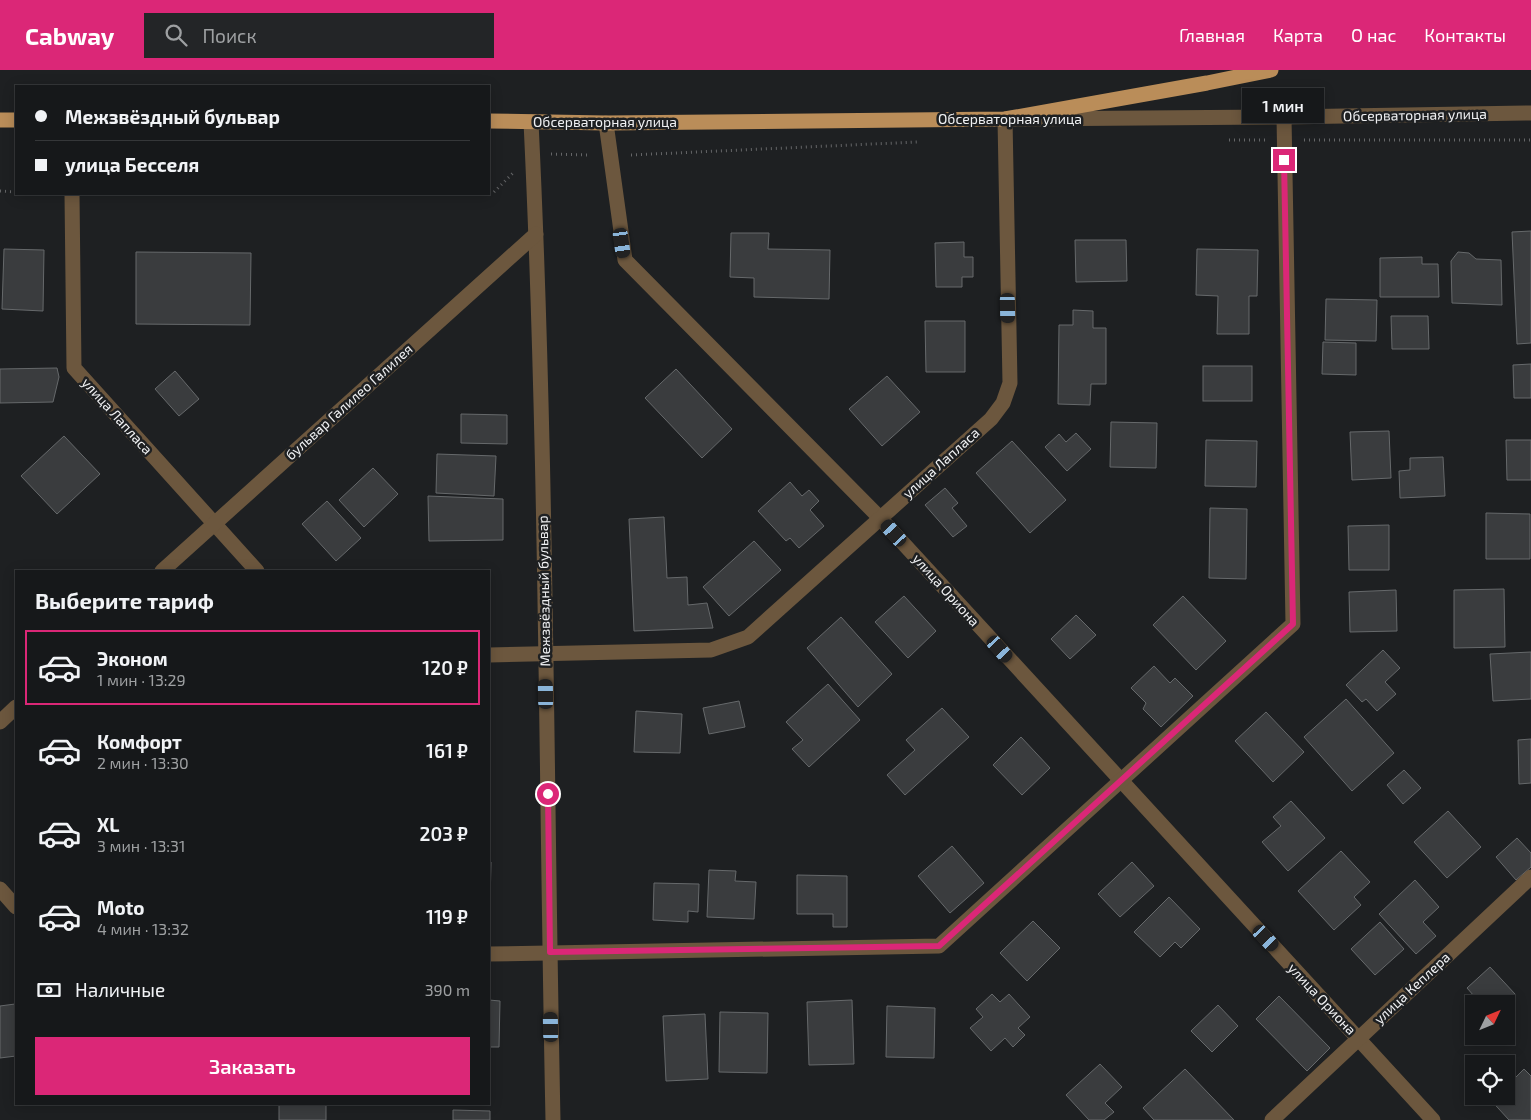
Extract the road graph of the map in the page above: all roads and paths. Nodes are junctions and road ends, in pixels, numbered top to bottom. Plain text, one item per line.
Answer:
1 (1271, 70) edge
2 (1531, 112) edge
3 (1284, 117) junction
4 (1005, 119) junction
5 (0, 120) edge
6 (15, 120) edge
7 (490, 121) edge
8 (531, 122) junction
9 (606, 123) junction
10 (1224, 140) dead end
11 (1284, 140) junction
12 (1531, 140) edge
13 (926, 142) dead end
14 (532, 154) junction
15 (611, 156) junction
16 (0, 192) edge
17 (15, 192) edge
18 (72, 195) edge
19 (536, 234) junction
20 (880, 518) junction
21 (214, 523) junction
22 (163, 570) edge
23 (256, 570) edge
24 (490, 655) edge
25 (546, 655) junction
26 (15, 708) edge
27 (0, 722) edge
28 (1120, 781) junction
29 (1531, 877) edge
30 (0, 888) edge
31 (15, 906) edge
32 (550, 952) junction
33 (490, 954) edge
34 (1358, 1038) junction
35 (553, 1120) edge
36 (1272, 1120) edge
37 (1433, 1120) edge

1 - 4 main road
2 - 3 street, Обсерваторная улица
3 - 4 street, Обсерваторная улица
3 - 11 street
4 - 9 main road, Обсерваторная улица
4 - 20 street, улица Лапласа
5 - 6 main road
7 - 8 main road, Обсерваторная улица
8 - 9 main road, Обсерваторная улица
8 - 14 street, Межзвёздный бульвар
9 - 15 street, улица Ориона
10 - 11 path
11 - 12 path
11 - 28 street
13 - 15 path
14 - 15 path
14 - 19 street, Межзвёздный бульвар
15 - 20 street, улица Ориона
16 - 17 path
18 - 21 street, улица Лапласа
19 - 21 street, бульвар Галилео Галилея
19 - 25 street, Межзвёздный бульвар
20 - 25 street, улица Лапласа
20 - 28 street, улица Ориона
21 - 22 street, бульвар Галилео Галилея
21 - 23 street, улица Лапласа
24 - 25 street, улица Лапласа
25 - 32 street, Межзвёздный бульвар
26 - 27 street
28 - 32 street
28 - 34 street, улица Ориона
29 - 34 street, улица Кеплера
30 - 31 street
32 - 33 street
32 - 35 street, Межзвёздный бульвар
34 - 36 street, улица Кеплера
34 - 37 street, улица Ориона

